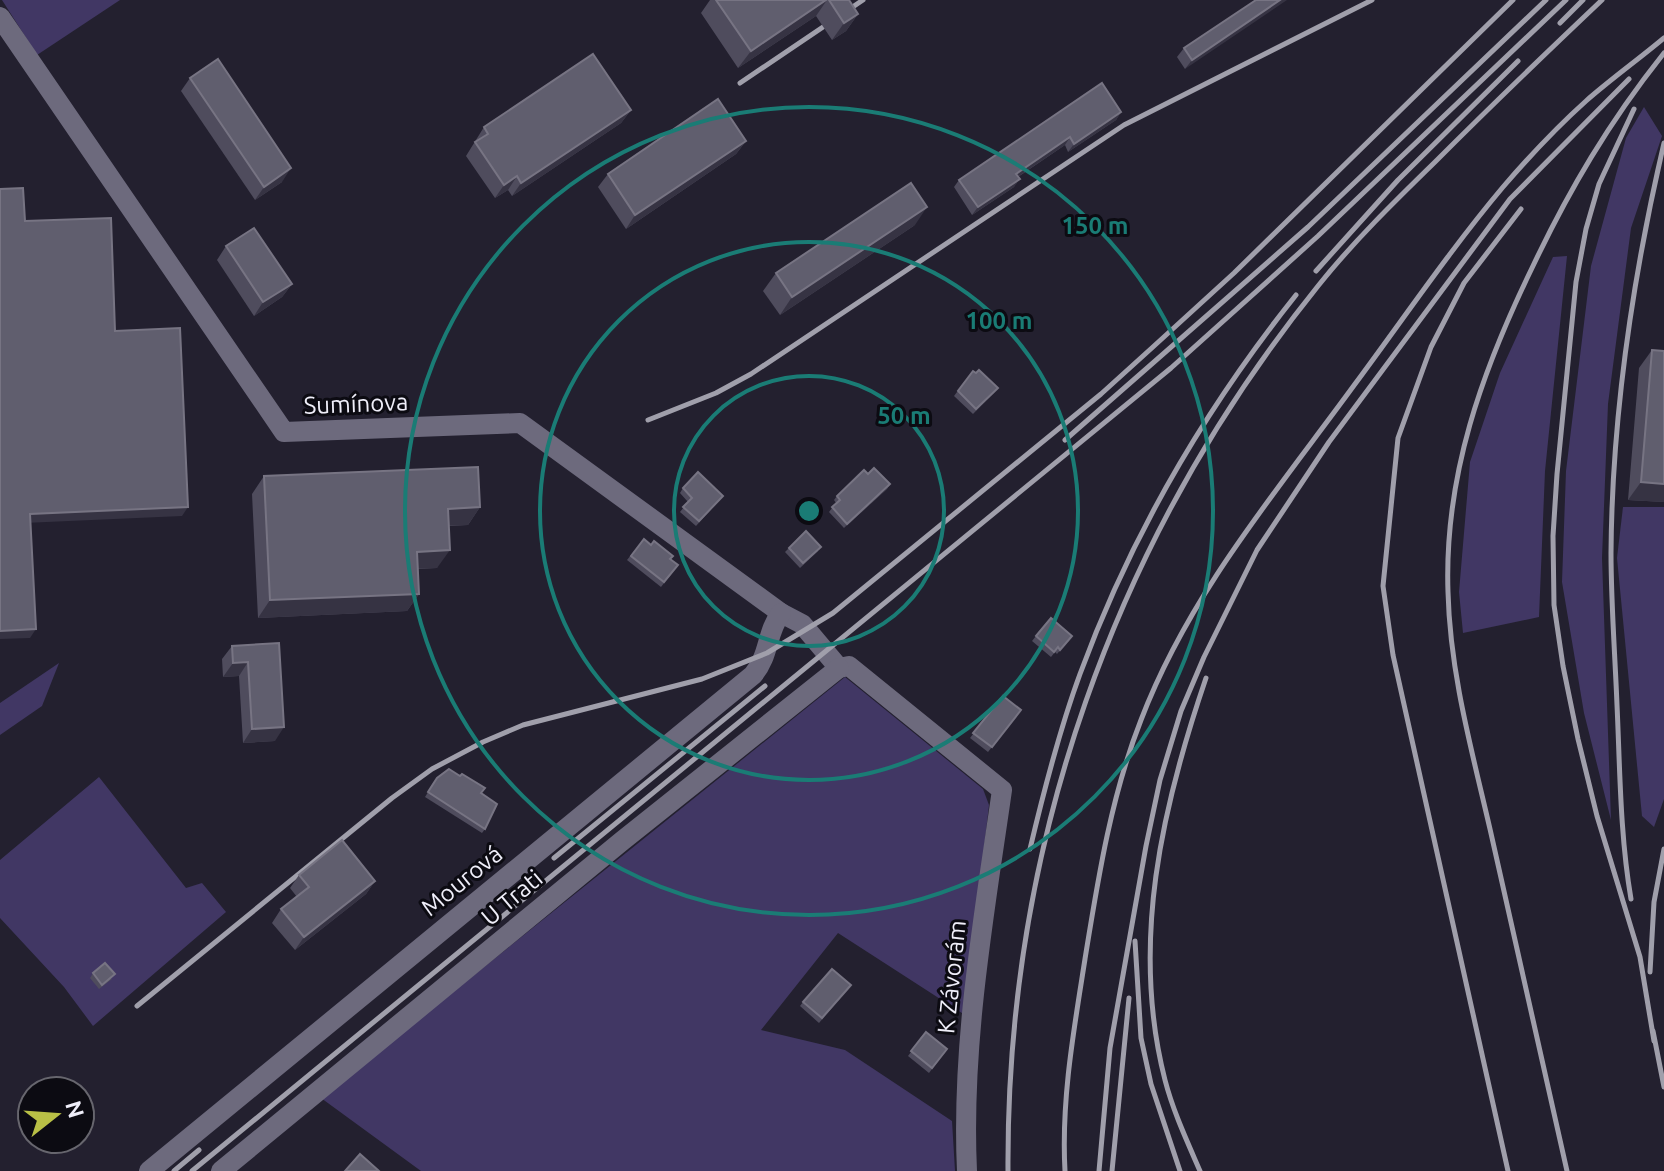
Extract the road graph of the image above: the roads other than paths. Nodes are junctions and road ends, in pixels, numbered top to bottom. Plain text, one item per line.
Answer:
1 (0, 17) edge
2 (781, 613) junction
3 (844, 667) junction
4 (149, 1171) edge
5 (221, 1171) edge
6 (967, 1171) edge

1 - 2 street, Sumínova
2 - 3 street, Sumínova
2 - 4 street, Mourová
3 - 5 street, U Trati
3 - 6 street, K Závorám

